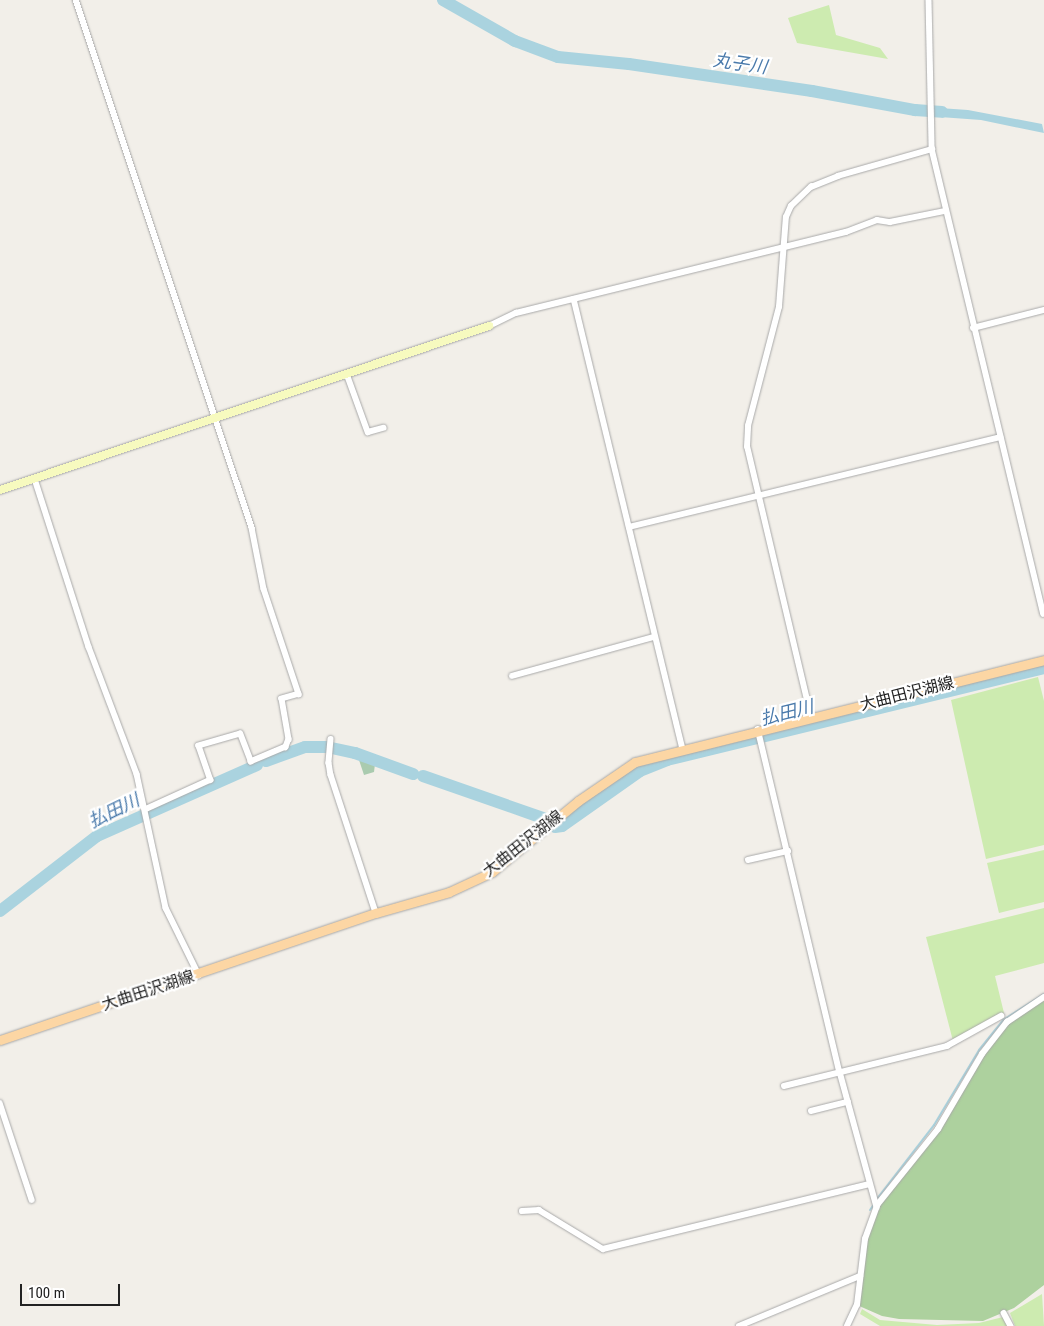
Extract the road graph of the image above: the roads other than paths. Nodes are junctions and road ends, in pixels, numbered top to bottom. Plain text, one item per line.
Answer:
1 (76, 0) edge
2 (929, 0) edge
3 (932, 147) junction
4 (945, 211) junction
5 (782, 248) junction
6 (574, 299) junction
7 (1044, 310) edge
8 (489, 326) joint
9 (973, 328) junction
10 (347, 374) junction
11 (216, 417) junction
12 (383, 428) dead end
13 (1000, 436) junction
14 (34, 478) junction
15 (0, 490) edge
16 (758, 497) junction
17 (629, 527) junction
18 (1044, 614) edge
19 (654, 638) junction
20 (1044, 660) edge
21 (512, 676) dead end
22 (811, 717) junction
23 (758, 729) junction
24 (331, 739) dead end
25 (683, 748) junction
26 (145, 810) junction
27 (788, 851) junction
28 (748, 860) dead end
29 (376, 913) junction
30 (199, 974) junction
31 (1044, 997) edge
32 (1001, 1016) dead end
33 (0, 1040) edge
34 (840, 1072) junction
35 (784, 1086) dead end
36 (848, 1102) junction
37 (0, 1104) edge
38 (810, 1111) dead end
39 (869, 1184) junction
40 (32, 1200) dead end
41 (877, 1208) junction
42 (522, 1211) dead end
43 (860, 1276) junction
44 (1004, 1313) dead end
45 (739, 1326) edge
46 (847, 1326) edge
47 (1011, 1326) edge

1 - 11 street
2 - 3 street
3 - 4 street
3 - 5 street
4 - 5 street
4 - 9 street
5 - 6 street
5 - 16 street
6 - 8 street
6 - 17 street
7 - 9 street
8 - 10 street
9 - 13 street
10 - 11 street
10 - 12 street
11 - 14 street
11 - 26 street
13 - 16 street
13 - 18 street
14 - 15 street
14 - 26 street
16 - 17 street
16 - 22 street
17 - 19 street
19 - 21 street
19 - 25 street
20 - 22 main road, 大曲田沢湖線
22 - 23 main road, 大曲田沢湖線
23 - 25 main road, 大曲田沢湖線
23 - 27 street
24 - 29 street
25 - 29 main road, 大曲田沢湖線
26 - 30 street
27 - 28 street
27 - 34 street
29 - 30 main road, 大曲田沢湖線
30 - 33 main road, 大曲田沢湖線
31 - 41 street
32 - 34 street
34 - 35 street
34 - 36 street
36 - 38 street
36 - 39 street
37 - 40 street
39 - 41 street
39 - 42 street
41 - 43 street
43 - 45 street
43 - 46 street
44 - 47 street

